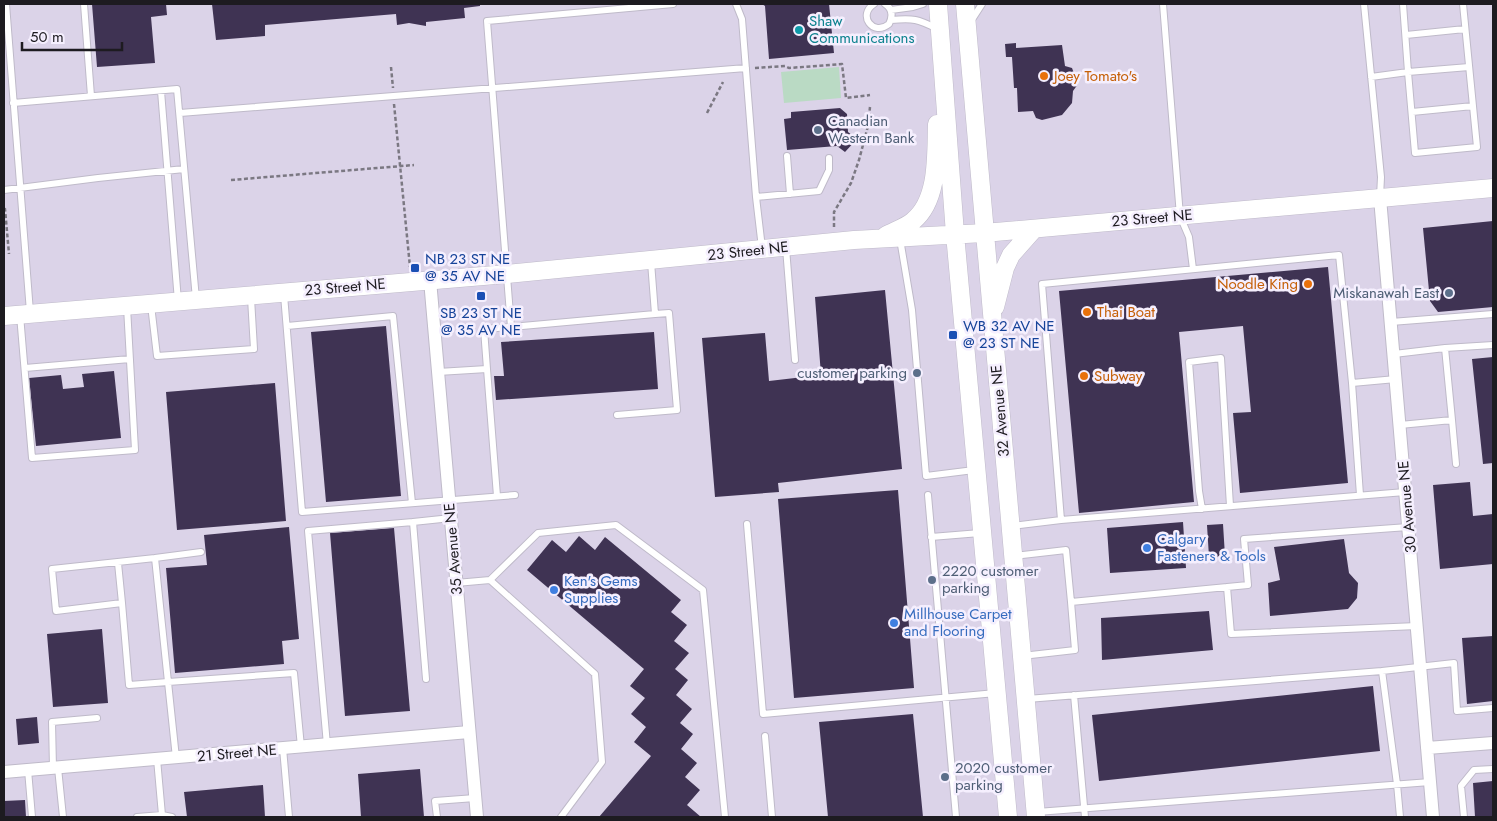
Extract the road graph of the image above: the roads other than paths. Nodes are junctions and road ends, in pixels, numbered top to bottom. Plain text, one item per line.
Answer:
1 (6, 4) edge
2 (84, 4) edge
3 (674, 4) edge
4 (736, 4) edge
5 (874, 4) edge
6 (885, 4) edge
7 (923, 4) edge
8 (938, 4) edge
9 (965, 4) edge
10 (982, 4) edge
11 (1163, 4) edge
12 (1364, 4) edge
13 (1403, 4) edge
14 (1463, 4) edge
15 (891, 10) junction
16 (891, 20) junction
17 (967, 29) junction
18 (1465, 29) junction
19 (940, 30) junction
20 (1406, 35) junction
21 (7, 56) edge
22 (943, 62) junction
23 (1469, 67) junction
24 (746, 68) junction
25 (1408, 72) junction
26 (1371, 77) junction
27 (492, 89) junction
28 (161, 90) junction
29 (91, 96) junction
30 (13, 103) junction
31 (1473, 106) junction
32 (1412, 112) junction
33 (180, 114) junction
34 (787, 156) dead end
35 (829, 158) dead end
36 (184, 169) junction
37 (167, 171) junction
38 (20, 188) junction
39 (1493, 188) edge
40 (4, 190) edge
41 (790, 194) junction
42 (756, 197) junction
43 (1380, 198) junction
44 (1180, 216) junction
45 (1034, 229) junction
46 (984, 233) junction
47 (955, 234) junction
48 (900, 238) junction
49 (878, 240) junction
50 (786, 247) junction
51 (762, 250) junction
52 (651, 260) junction
53 (1192, 269) junction
54 (507, 274) junction
55 (430, 280) junction
56 (284, 292) junction
57 (251, 295) junction
58 (196, 300) junction
59 (178, 301) junction
60 (151, 304) junction
61 (126, 306) junction
62 (655, 314) junction
63 (1493, 314) edge
64 (18, 315) edge
65 (992, 322) junction
66 (1391, 322) junction
67 (287, 326) junction
68 (511, 326) junction
69 (1493, 344) edge
70 (1445, 348) junction
71 (1394, 354) junction
72 (130, 359) junction
73 (796, 360) dead end
74 (25, 368) junction
75 (487, 369) junction
76 (438, 372) junction
77 (1396, 379) junction
78 (1352, 383) junction
79 (617, 416) dead end
80 (1452, 420) junction
81 (1400, 425) junction
82 (1456, 464) dead end
83 (977, 470) junction
84 (1405, 492) junction
85 (515, 495) dead end
86 (928, 495) dead end
87 (1360, 495) junction
88 (497, 496) junction
89 (449, 500) junction
90 (412, 503) junction
91 (1230, 506) junction
92 (1202, 509) junction
93 (451, 518) junction
94 (1062, 520) junction
95 (413, 522) junction
96 (747, 524) dead end
97 (1408, 526) junction
98 (1011, 527) junction
99 (982, 533) junction
100 (931, 537) junction
101 (201, 552) dead end
102 (1013, 556) junction
103 (155, 558) junction
104 (118, 563) junction
105 (490, 580) junction
106 (456, 583) junction
107 (1227, 587) junction
108 (1071, 602) junction
109 (122, 603) junction
110 (1417, 626) junction
111 (1022, 656) junction
112 (1420, 667) junction
113 (1382, 671) junction
114 (426, 679) dead end
115 (168, 682) junction
116 (997, 693) junction
117 (1074, 695) junction
118 (945, 697) junction
119 (1025, 699) junction
120 (1493, 708) edge
121 (98, 718) dead end
122 (469, 732) junction
123 (765, 736) dead end
124 (1493, 743) edge
125 (327, 745) junction
126 (301, 747) junction
127 (283, 748) junction
128 (1427, 748) junction
129 (176, 758) junction
130 (157, 759) junction
131 (56, 768) junction
132 (1493, 769) edge
133 (28, 770) junction
134 (4, 772) edge
135 (1430, 782) junction
136 (1397, 784) junction
137 (475, 798) junction
138 (1084, 809) junction
139 (162, 815) junction
140 (1036, 815) edge
141 (32, 817) edge
142 (63, 817) edge
143 (137, 817) edge
144 (172, 817) edge
145 (289, 817) edge
146 (437, 817) edge
147 (477, 817) edge
148 (561, 817) edge
149 (725, 817) edge
150 (772, 817) edge
151 (956, 817) edge
152 (1008, 817) edge
153 (1085, 817) edge
154 (1400, 817) edge
155 (1433, 817) edge
156 (1464, 817) edge

1 - 21 lane
2 - 29 lane
3 - 27 lane
4 - 24 lane
5 - 16 lane
6 - 15 lane
7 - 15 lane
8 - 19 main road, 32 Avenue NE
9 - 17 main road, 32 Avenue NE
10 - 17 lane
11 - 44 lane
12 - 26 lane
13 - 20 lane
14 - 18 lane
15 - 16 lane
16 - 19 lane
17 - 46 main road, 32 Avenue NE
18 - 20 lane
18 - 23 lane
19 - 22 main road, 32 Avenue NE
20 - 25 lane
21 - 30 lane
22 - 47 main road, 32 Avenue NE
22 - 49 main road
23 - 25 lane
23 - 31 lane
24 - 27 lane
24 - 42 lane
25 - 26 lane
25 - 32 lane
26 - 43 lane
27 - 33 lane
27 - 54 lane
28 - 29 lane
28 - 33 lane
28 - 37 lane
29 - 30 lane
30 - 38 lane
31 - 32 lane
31 - 32 lane
33 - 36 lane
34 - 41 lane
35 - 41 lane
36 - 37 lane
36 - 58 lane
37 - 38 lane
37 - 59 lane
38 - 40 lane
38 - 64 lane
39 - 43 main road, 23 Street NE
41 - 42 lane
42 - 51 lane
43 - 44 main road, 23 Street NE
43 - 66 street, 30 Avenue NE
44 - 45 main road, 23 Street NE
44 - 53 lane
45 - 46 main road, 23 Street NE
45 - 65 main road
46 - 47 main road, 23 Street NE
46 - 65 main road, 32 Avenue NE
47 - 48 main road, 23 Street NE
47 - 83 main road, 32 Avenue NE
48 - 49 main road, 23 Street NE
48 - 83 lane
49 - 50 main road, 23 Street NE
50 - 51 main road, 23 Street NE
50 - 73 lane
51 - 52 main road, 23 Street NE
52 - 54 main road, 23 Street NE
52 - 62 lane
53 - 78 lane
53 - 94 lane
54 - 55 main road, 23 Street NE
54 - 68 lane
55 - 56 main road, 23 Street NE
55 - 76 street, 35 Avenue NE
56 - 57 main road, 23 Street NE
56 - 67 lane
57 - 58 main road, 23 Street NE
57 - 60 lane
58 - 59 main road, 23 Street NE
59 - 60 main road, 23 Street NE
60 - 61 main road, 23 Street NE
61 - 64 main road, 23 Street NE
61 - 72 lane
62 - 68 lane
62 - 79 lane
63 - 66 lane
64 - 74 lane
65 - 98 main road, 32 Avenue NE
66 - 71 street, 30 Avenue NE
67 - 90 lane
67 - 90 lane
68 - 75 lane
69 - 70 lane
70 - 71 lane
70 - 80 lane
71 - 77 street, 30 Avenue NE
72 - 74 lane
72 - 74 lane
75 - 76 lane
75 - 88 lane
76 - 89 street, 35 Avenue NE
77 - 78 lane
77 - 81 street, 30 Avenue NE
78 - 87 lane
80 - 81 lane
80 - 82 lane
81 - 84 street, 30 Avenue NE
83 - 99 main road, 32 Avenue NE
84 - 87 lane
84 - 97 street, 30 Avenue NE
85 - 88 lane
86 - 100 lane
87 - 91 lane
88 - 89 lane
89 - 90 lane
89 - 93 street, 35 Avenue NE
91 - 92 lane
91 - 92 lane
92 - 94 lane
93 - 95 lane
93 - 106 street, 35 Avenue NE
94 - 98 lane
95 - 114 lane
95 - 125 lane
96 - 118 lane
97 - 107 lane
97 - 110 street, 30 Avenue NE
98 - 102 main road, 32 Avenue NE
99 - 100 lane
99 - 116 main road, 32 Avenue NE
100 - 118 lane
101 - 103 lane
102 - 108 lane
102 - 111 main road, 32 Avenue NE
103 - 104 lane
103 - 115 lane
104 - 109 lane
104 - 109 lane
105 - 106 lane
105 - 148 lane
105 - 149 lane
106 - 122 street, 35 Avenue NE
107 - 108 lane
107 - 110 lane
108 - 111 lane
109 - 115 lane
110 - 112 street, 30 Avenue NE
111 - 119 main road, 32 Avenue NE
112 - 113 lane
112 - 120 lane
112 - 128 street, 30 Avenue NE
113 - 117 lane
113 - 136 lane
115 - 126 lane
115 - 129 lane
116 - 118 lane
116 - 152 main road, 32 Avenue NE
117 - 119 lane
117 - 138 lane
118 - 151 lane
119 - 140 main road, 32 Avenue NE
121 - 131 lane
122 - 125 street, 21 Street NE
122 - 137 street, 35 Avenue NE
123 - 150 lane
124 - 128 street
125 - 126 street, 21 Street NE
126 - 127 street, 21 Street NE
127 - 129 street, 21 Street NE
127 - 145 lane
128 - 135 street, 30 Avenue NE
129 - 130 street, 21 Street NE
130 - 131 street, 21 Street NE
130 - 139 lane
131 - 133 street, 21 Street NE
131 - 142 lane
132 - 156 lane
133 - 134 street, 21 Street NE
133 - 141 lane
135 - 136 lane
135 - 155 street, 30 Avenue NE
136 - 138 lane
136 - 154 lane
137 - 146 lane
137 - 147 street, 35 Avenue NE
138 - 140 lane
138 - 153 lane
139 - 143 lane
139 - 144 lane

